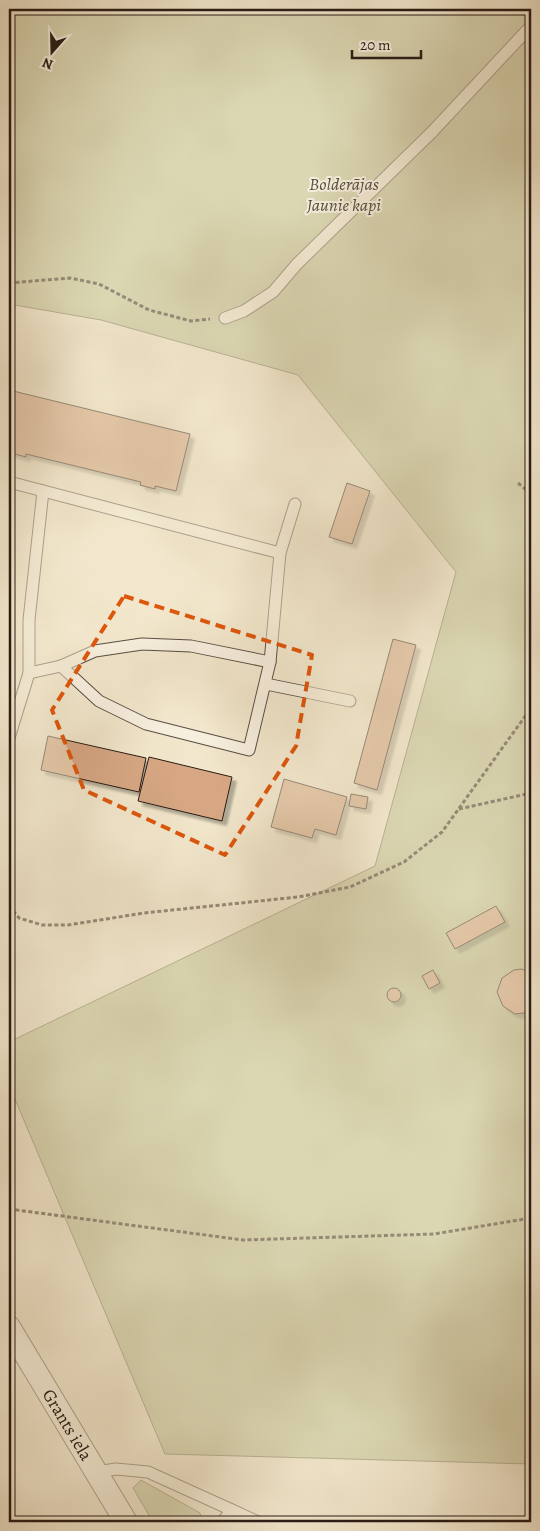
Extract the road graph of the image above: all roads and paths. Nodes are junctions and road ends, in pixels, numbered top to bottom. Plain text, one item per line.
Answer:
1 (531, 26) edge
2 (9, 283) edge
3 (225, 318) joint
4 (9, 482) edge
5 (518, 483) dead end
6 (43, 491) junction
7 (531, 494) edge
8 (295, 504) dead end
9 (280, 553) junction
10 (270, 662) junction
11 (61, 666) junction
12 (29, 673) junction
13 (266, 684) junction
14 (350, 701) dead end
15 (531, 708) edge
16 (527, 714) junction
17 (9, 738) edge
18 (531, 745) edge
19 (531, 792) edge
20 (457, 809) junction
21 (9, 906) edge
22 (9, 1209) edge
23 (531, 1218) edge
24 (9, 1327) edge
25 (97, 1472) junction
26 (232, 1510) junction
27 (126, 1522) edge
28 (222, 1522) edge
29 (258, 1522) edge

1 - 3 lane
2 - 3 path
4 - 6 lane
5 - 7 path
6 - 9 lane
6 - 12 lane
8 - 9 lane
9 - 10 lane
10 - 11 lane
10 - 13 lane
11 - 12 lane
11 - 13 lane
12 - 17 lane
13 - 14 lane
15 - 16 path
16 - 18 path
16 - 20 path
19 - 20 path
20 - 21 path
22 - 23 path
24 - 25 street, Grants iela
25 - 26 lane
25 - 27 street, Grants iela
26 - 28 lane
26 - 29 lane

